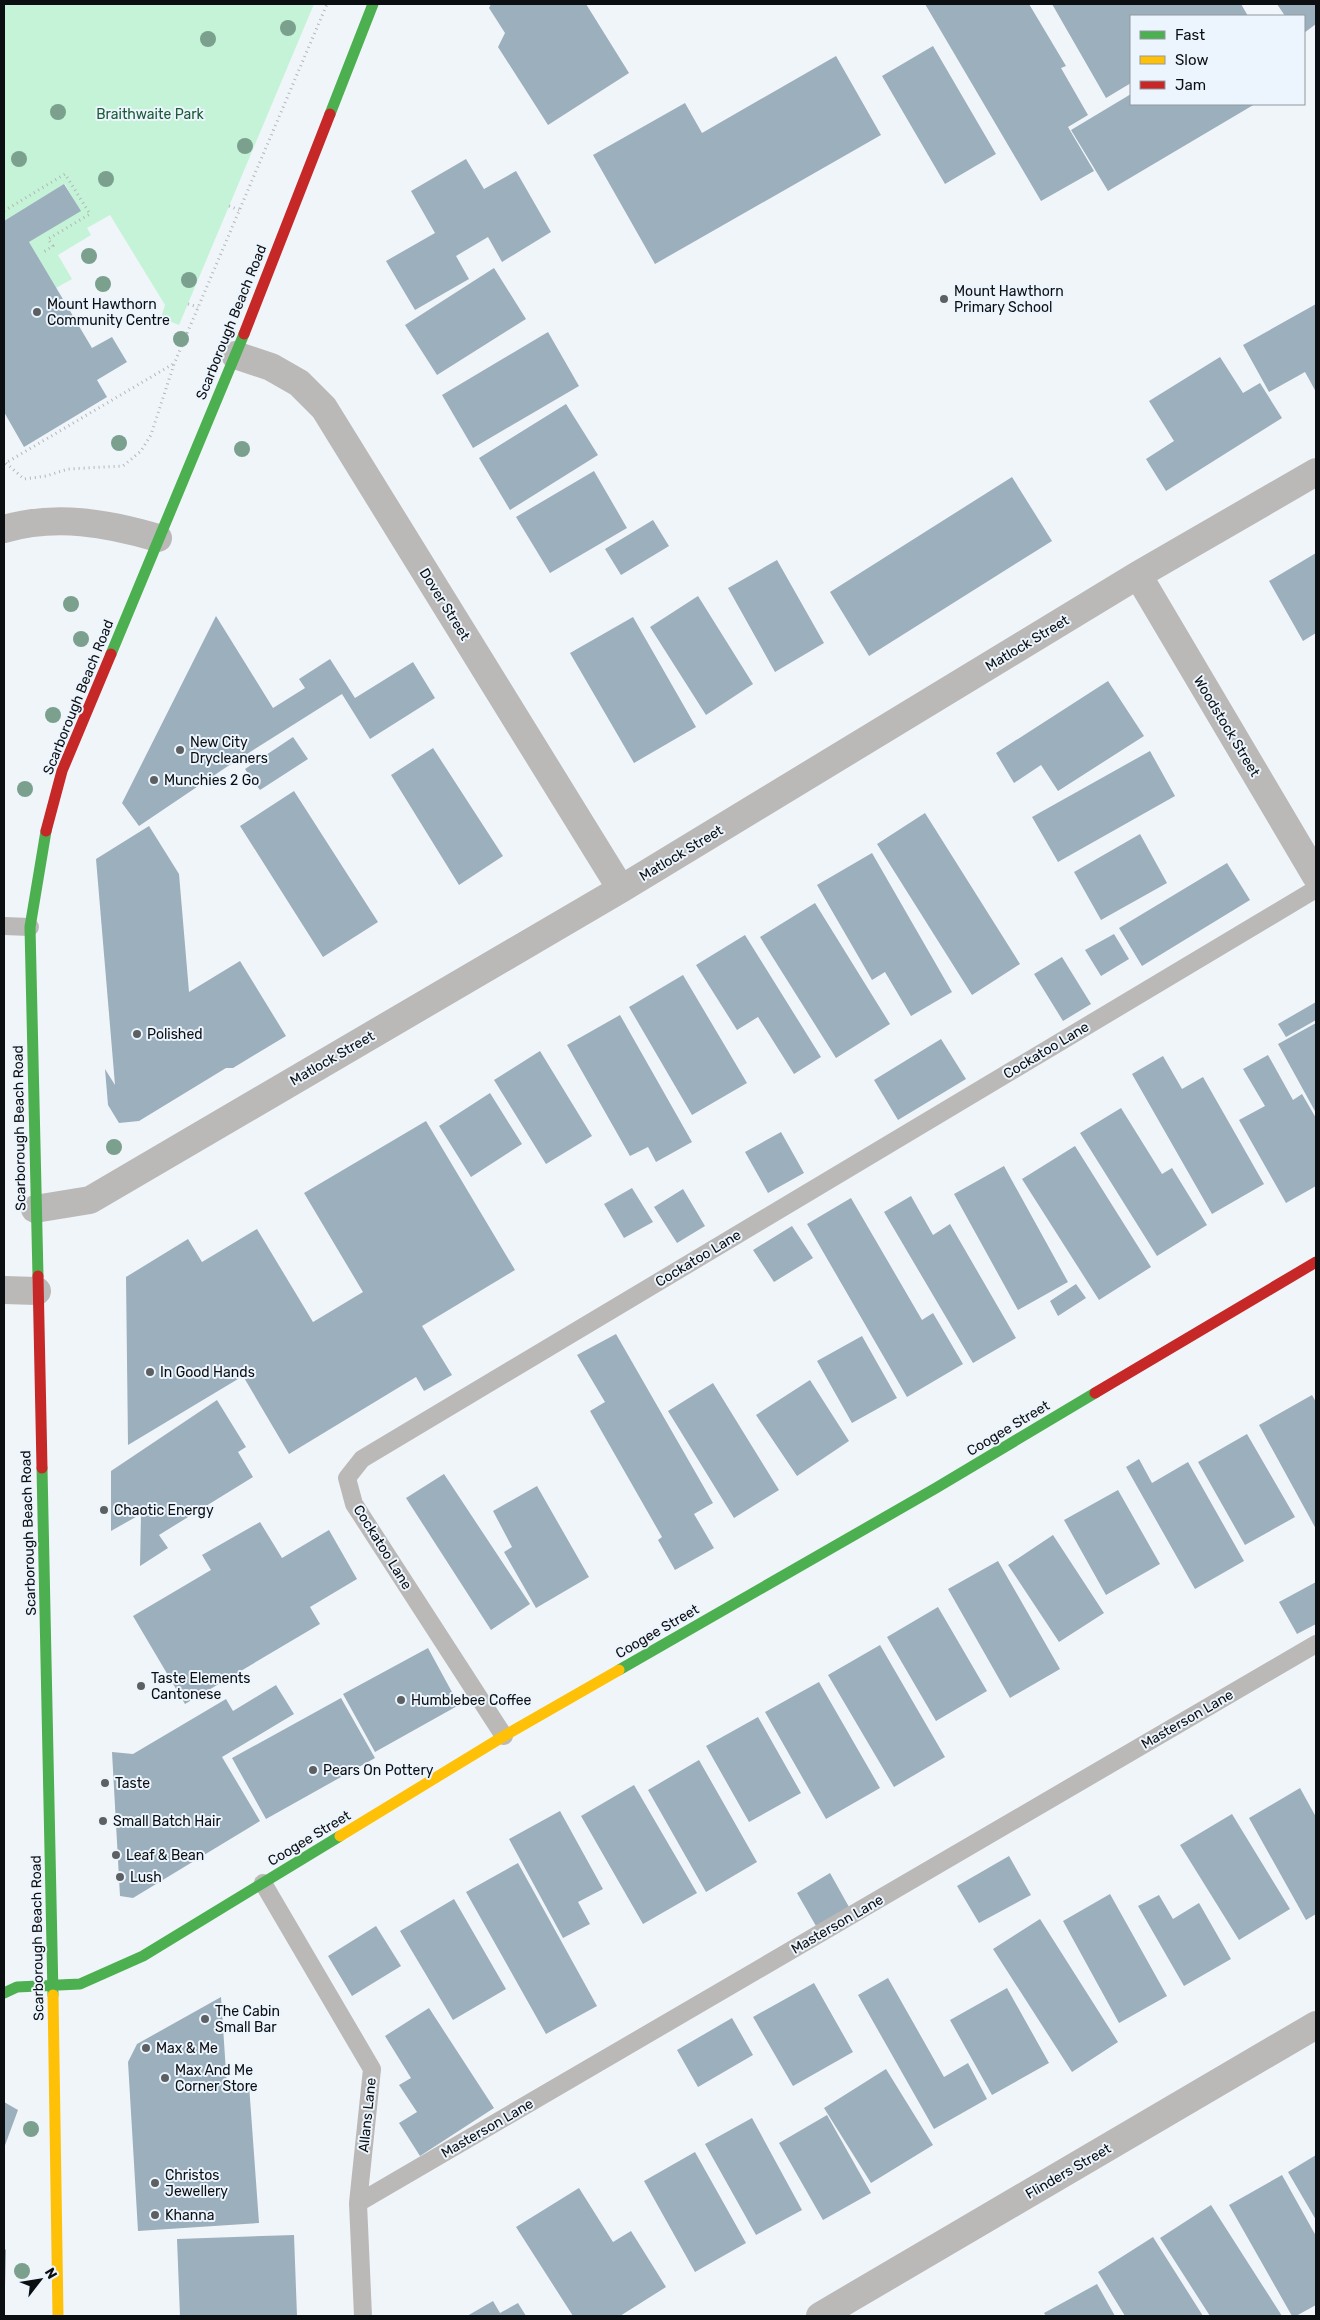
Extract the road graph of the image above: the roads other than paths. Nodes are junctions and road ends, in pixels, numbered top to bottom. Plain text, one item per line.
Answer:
1 (373, 4) edge
2 (235, 355) junction
3 (1316, 472) edge
4 (4, 529) edge
5 (158, 538) junction
6 (1138, 575) junction
7 (1316, 876) edge
8 (621, 889) junction
9 (1316, 889) edge
10 (4, 926) edge
11 (30, 927) junction
12 (35, 1209) junction
13 (1316, 1262) edge
14 (4, 1290) edge
15 (37, 1291) junction
16 (1316, 1644) edge
17 (504, 1736) junction
18 (263, 1883) junction
19 (52, 1986) junction
20 (4, 1994) edge
21 (1316, 2025) edge
22 (358, 2203) junction
23 (58, 2316) edge
24 (363, 2316) edge
25 (820, 2316) edge

1 - 2 main road, Scarborough Beach Road
2 - 5 main road, Scarborough Beach Road
2 - 8 street, Dover Street
3 - 6 street, Matlock Street
4 - 5 street
5 - 11 main road, Scarborough Beach Road
6 - 7 street, Woodstock Street
6 - 8 street, Matlock Street
8 - 12 street, Matlock Street
9 - 17 lane, Cockatoo Lane
10 - 11 lane
11 - 12 main road, Scarborough Beach Road
12 - 15 main road, Scarborough Beach Road
13 - 17 main road, Coogee Street
14 - 15 street
15 - 19 main road, Scarborough Beach Road
16 - 22 lane, Masterson Lane
17 - 18 main road, Coogee Street
18 - 19 main road, Coogee Street
18 - 22 lane, Allans Lane
19 - 20 main road, Coogee Street
19 - 23 main road, Scarborough Beach Road
21 - 25 street, Flinders Street
22 - 24 lane, Allans Lane

